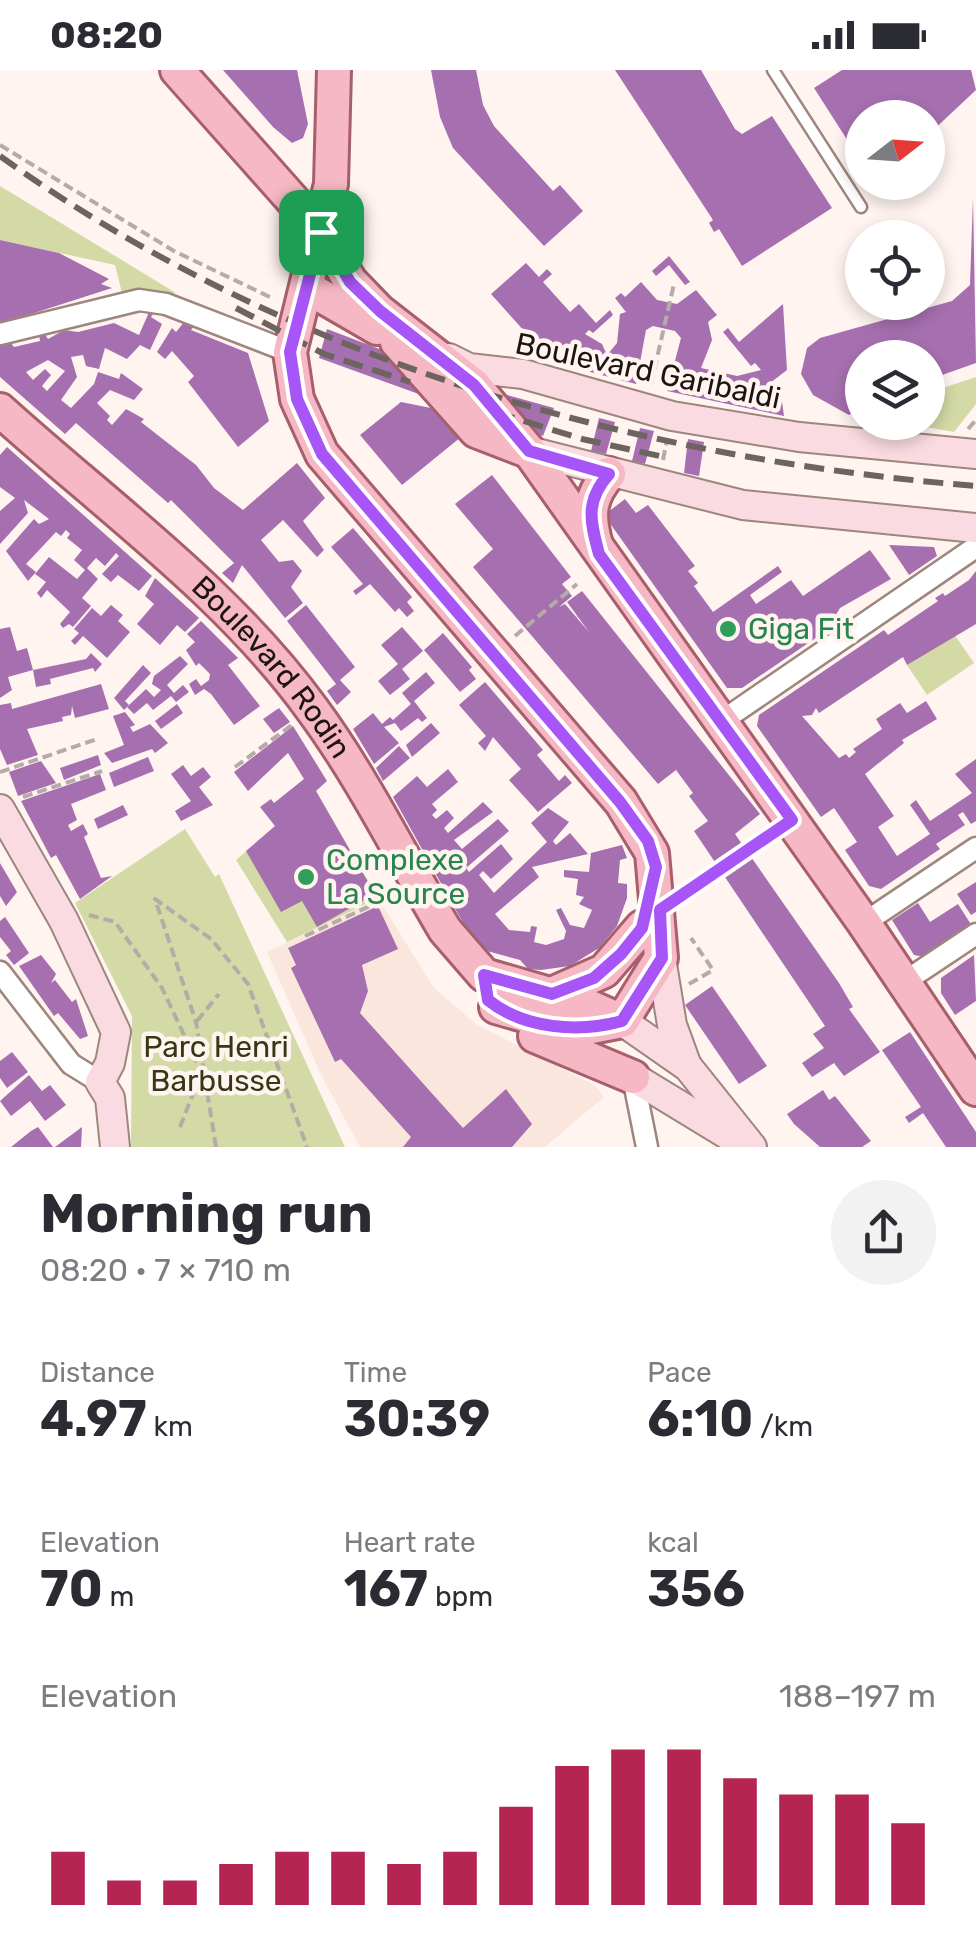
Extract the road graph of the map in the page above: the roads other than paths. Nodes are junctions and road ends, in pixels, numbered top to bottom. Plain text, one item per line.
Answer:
1 (177, 70) edge
2 (334, 70) edge
3 (773, 70) edge
4 (861, 207) dead end
5 (321, 232) junction
6 (305, 299) junction
7 (379, 329) junction
8 (0, 334) edge
9 (430, 348) junction
10 (290, 352) junction
11 (0, 410) edge
12 (529, 451) junction
13 (976, 454) edge
14 (609, 474) junction
15 (976, 528) edge
16 (976, 548) edge
17 (599, 554) junction
18 (722, 721) junction
19 (9, 804) edge
20 (976, 848) edge
21 (651, 919) junction
22 (864, 922) junction
23 (976, 934) edge
24 (662, 958) junction
25 (0, 972) edge
26 (484, 975) junction
27 (904, 982) junction
28 (552, 994) junction
29 (496, 1007) junction
30 (622, 1021) junction
31 (688, 1067) junction
32 (632, 1077) junction
33 (100, 1082) junction
34 (976, 1090) edge
35 (710, 1100) junction
36 (114, 1147) edge
37 (648, 1147) edge
38 (751, 1147) edge

1 - 5 main road
2 - 5 main road
3 - 4 lane
5 - 6 main road
5 - 7 main road
5 - 9 main road
6 - 7 main road
6 - 10 main road
7 - 12 main road
8 - 10 street
9 - 12 main road
9 - 13 main road, Boulevard Garibaldi
10 - 21 main road
11 - 26 main road, Boulevard Rodin
12 - 14 main road
12 - 17 main road
14 - 15 main road
14 - 17 main road
16 - 18 street
17 - 18 main road
18 - 22 main road
19 - 33 main road
20 - 22 street
21 - 24 main road
21 - 28 main road
21 - 30 main road
22 - 27 main road
23 - 27 street
24 - 30 main road
24 - 31 main road
25 - 33 street
26 - 28 main road
26 - 29 main road
27 - 34 main road
28 - 30 main road
29 - 30 main road
29 - 32 main road
30 - 31 main road
30 - 32 main road
31 - 35 main road
32 - 35 main road
32 - 37 street
32 - 38 main road
33 - 36 main road
35 - 38 main road

